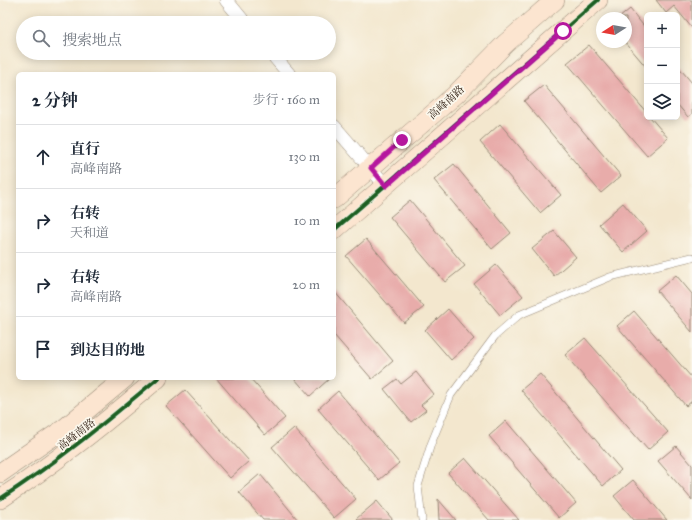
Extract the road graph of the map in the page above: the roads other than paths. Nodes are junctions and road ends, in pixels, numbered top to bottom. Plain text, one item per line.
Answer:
1 (226, 0) edge
2 (555, 0) edge
3 (598, 0) edge
4 (239, 16) edge
5 (277, 60) edge
6 (288, 72) edge
7 (336, 128) edge
8 (371, 168) junction
9 (386, 186) junction
10 (336, 197) edge
11 (336, 228) edge
12 (692, 257) edge
13 (123, 380) edge
14 (156, 380) edge
15 (0, 473) edge
16 (0, 499) edge
17 (422, 520) edge

1 - 4 street
2 - 8 street, 高峰南路
3 - 9 street
5 - 6 street
7 - 8 street
8 - 9 street
8 - 10 street, 高峰南路
9 - 11 street
12 - 17 lane
13 - 15 street, 高峰南路
14 - 16 street, 高峰南路

